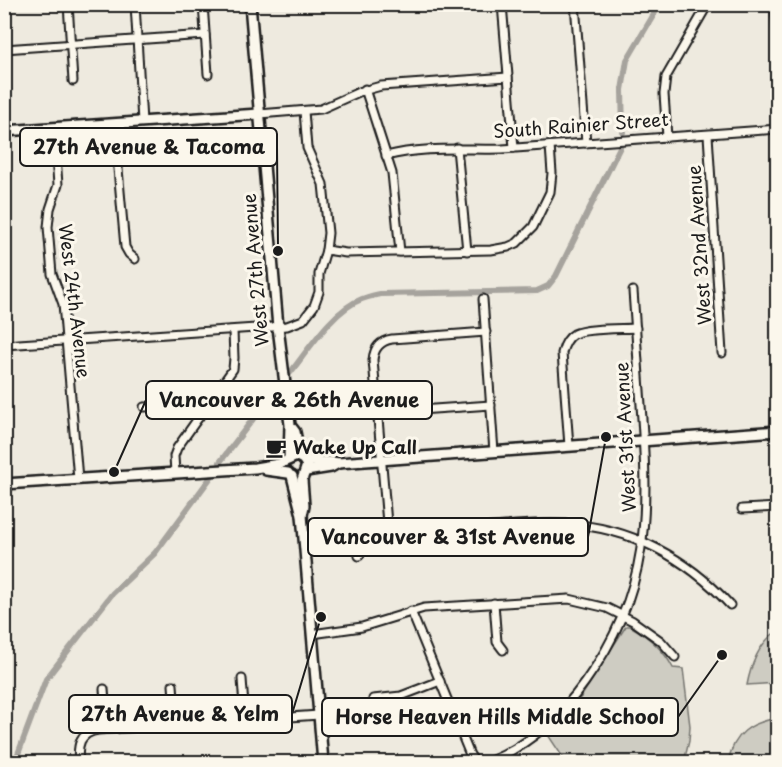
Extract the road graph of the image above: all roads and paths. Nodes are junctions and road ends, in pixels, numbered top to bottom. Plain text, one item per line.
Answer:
1 (68, 4) edge
2 (135, 4) edge
3 (203, 4) edge
4 (250, 4) edge
5 (502, 4) edge
6 (575, 4) edge
7 (708, 4) edge
8 (776, 4) edge
9 (205, 35) junction
10 (777, 37) edge
11 (137, 40) junction
12 (70, 44) junction
13 (4, 49) edge
14 (4, 65) edge
15 (208, 74) dead end
16 (508, 77) junction
17 (73, 81) dead end
18 (365, 89) junction
19 (304, 111) junction
20 (259, 114) junction
21 (142, 122) junction
22 (114, 124) junction
23 (54, 128) junction
24 (777, 129) edge
25 (7, 131) edge
26 (708, 135) junction
27 (667, 137) junction
28 (586, 143) junction
29 (550, 146) junction
30 (457, 148) junction
31 (514, 148) junction
32 (387, 156) junction
33 (326, 250) junction
34 (467, 251) junction
35 (400, 252) junction
36 (135, 259) dead end
37 (633, 291) dead end
38 (483, 299) dead end
39 (278, 327) junction
40 (636, 328) junction
41 (232, 330) junction
42 (486, 332) junction
43 (66, 341) junction
44 (4, 345) edge
45 (722, 353) dead end
46 (491, 405) junction
47 (144, 407) dead end
48 (377, 413) junction
49 (199, 417) junction
50 (290, 425) junction
51 (777, 431) edge
52 (644, 441) junction
53 (569, 446) junction
54 (495, 452) junction
55 (302, 458) junction
56 (288, 459) junction
57 (382, 460) junction
58 (338, 463) junction
59 (255, 468) junction
60 (305, 472) junction
61 (175, 473) junction
62 (290, 475) junction
63 (78, 479) junction
64 (4, 484) edge
65 (777, 507) edge
66 (742, 509) dead end
67 (302, 515) junction
68 (387, 535) junction
69 (643, 541) junction
70 (359, 556) dead end
71 (494, 603) junction
72 (730, 605) dead end
73 (411, 611) junction
74 (623, 615) junction
75 (312, 634) junction
76 (503, 650) dead end
77 (675, 657) dead end
78 (242, 679) dead end
79 (440, 681) junction
80 (173, 685) dead end
81 (104, 689) dead end
82 (319, 715) junction
83 (245, 720) junction
84 (375, 723) dead end
85 (176, 724) junction
86 (107, 729) junction
87 (79, 762) edge
88 (323, 762) edge
89 (475, 762) edge
90 (488, 762) edge

1 - 12 street
2 - 11 street
3 - 9 street
4 - 20 street, West 27th Avenue
5 - 16 street
6 - 28 street
7 - 27 street
8 - 10 street
9 - 11 street
9 - 15 street
11 - 12 street
11 - 21 street
12 - 13 street
12 - 17 street
14 - 25 street
16 - 18 street
16 - 31 street
18 - 19 street
18 - 32 street
19 - 20 street
19 - 33 street
20 - 21 street
20 - 39 street, West 27th Avenue
21 - 22 street
22 - 23 street
22 - 36 street
23 - 25 street
23 - 43 street, West 24th Avenue
24 - 26 street, South Rainier Street
26 - 27 street, South Rainier Street
26 - 45 street, West 32nd Avenue
27 - 28 street, South Rainier Street
28 - 29 street, South Rainier Street
29 - 31 street, South Rainier Street
29 - 34 street
30 - 31 street, South Rainier Street
30 - 32 street, South Rainier Street
30 - 34 street
32 - 35 street
33 - 35 street
33 - 39 street
34 - 35 street
37 - 40 street, West 31st Avenue
38 - 42 street
39 - 41 street
39 - 50 street, West 27th Avenue
40 - 52 street, West 31st Avenue
40 - 53 street
41 - 43 street
41 - 49 street
42 - 46 street
42 - 48 street
43 - 44 street
43 - 63 street, West 24th Avenue
46 - 48 street
46 - 54 street
47 - 49 street
48 - 57 street
49 - 61 street
50 - 55 street, West 27th Avenue
50 - 56 street, West 27th Avenue
51 - 52 street
52 - 53 street
52 - 69 street, West 31st Avenue
53 - 54 street
54 - 57 street
55 - 56 street
55 - 58 street
55 - 60 street, West 27th Avenue
56 - 59 street
56 - 62 street, West 27th Avenue
57 - 58 street
57 - 68 street
58 - 60 street
59 - 61 street
59 - 62 street
60 - 62 street
60 - 67 street, West 27th Avenue
61 - 63 street
62 - 67 street, West 27th Avenue
63 - 64 street
65 - 66 street
67 - 75 street, West 27th Avenue
68 - 69 street
68 - 70 street
69 - 72 street
69 - 74 street, West 31st Avenue
71 - 73 street
71 - 74 street
71 - 76 street
73 - 75 street
73 - 79 street
74 - 77 street
74 - 90 street, West 31st Avenue
75 - 82 street, West 27th Avenue
78 - 83 street
79 - 84 street
79 - 89 street
80 - 85 street
81 - 86 street
82 - 83 street
82 - 88 street, West 27th Avenue
83 - 85 street
85 - 86 street
86 - 87 street

